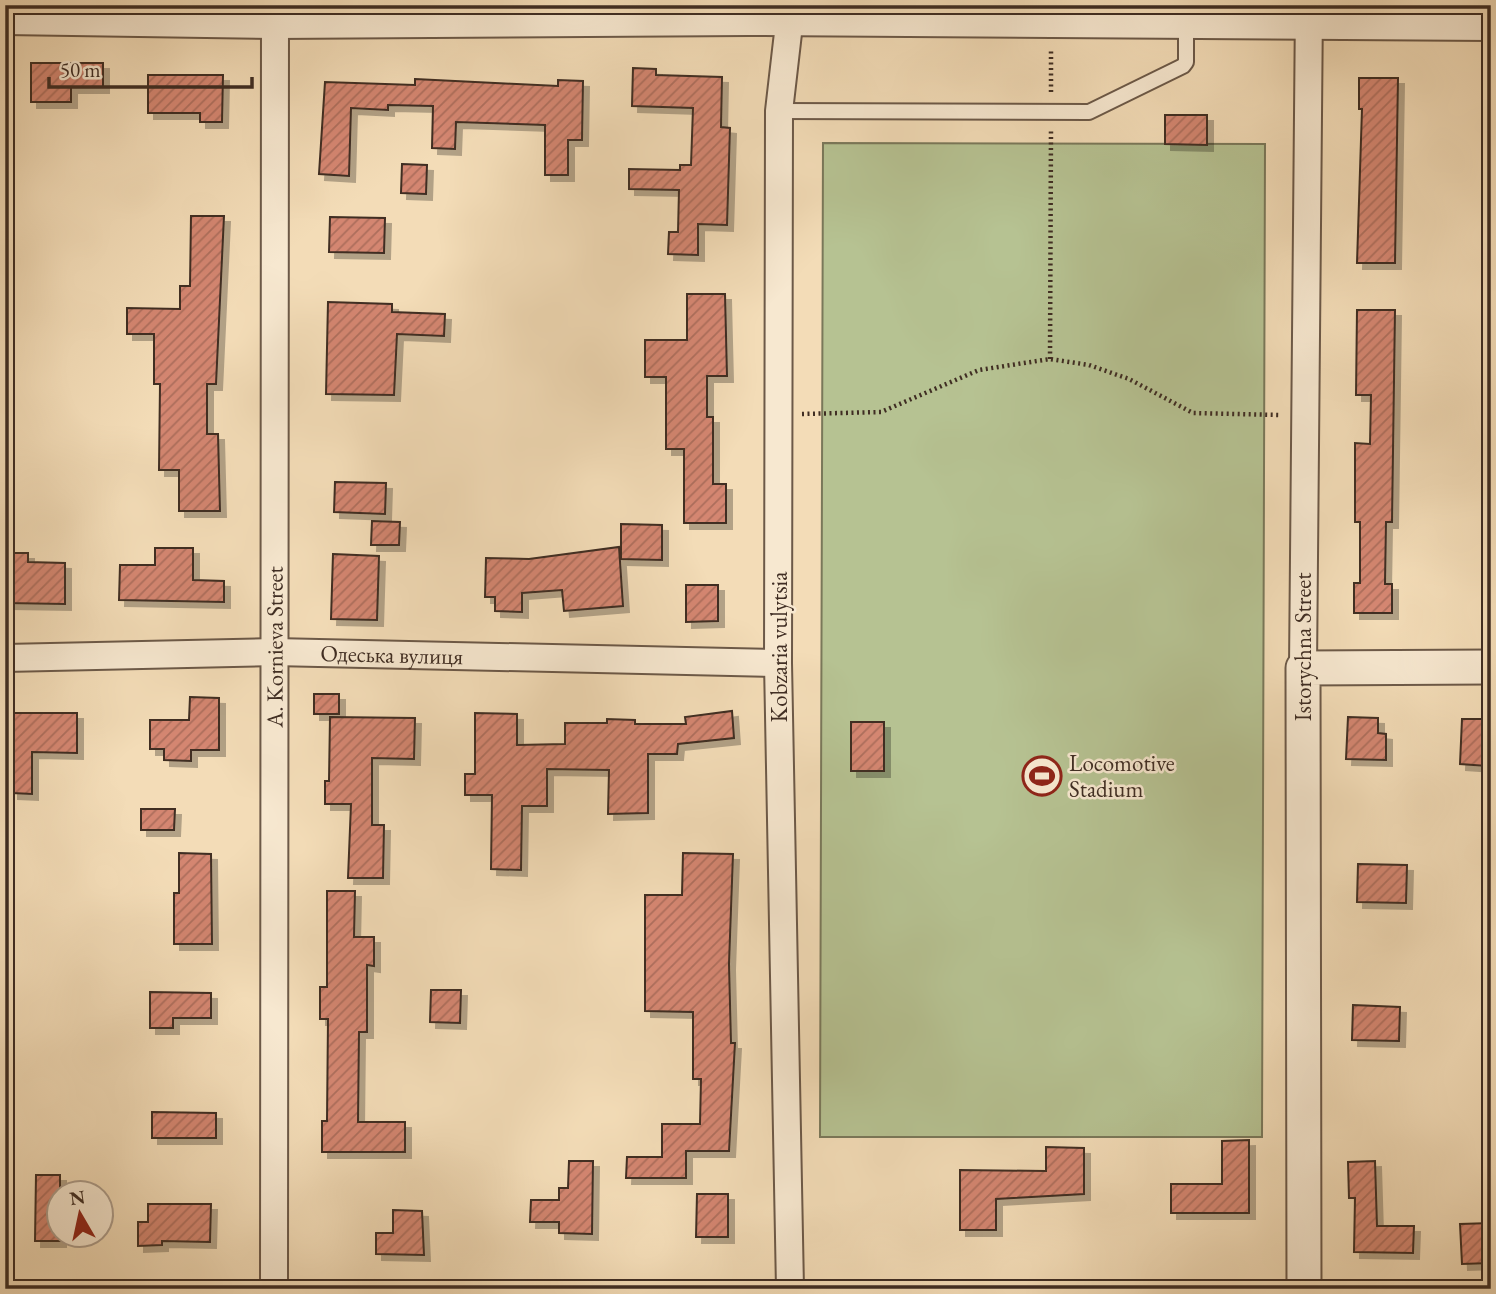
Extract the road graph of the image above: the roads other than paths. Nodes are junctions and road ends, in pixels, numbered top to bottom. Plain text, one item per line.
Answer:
1 (790, 14) edge
2 (275, 15) edge
3 (1308, 16) edge
4 (5, 21) edge
5 (1186, 26) junction
6 (1491, 27) edge
7 (779, 111) junction
8 (274, 652) junction
9 (5, 658) edge
10 (778, 663) junction
11 (1303, 667) junction
12 (1491, 667) edge
13 (274, 1289) edge
14 (790, 1289) edge
15 (1304, 1289) edge

1 - 2 street
1 - 5 street
1 - 7 street, Kobzaria vulytsia
2 - 4 street
2 - 8 street, A. Kornieva Street
3 - 5 street
3 - 6 street
3 - 11 street, Istorychna Street
5 - 7 lane
7 - 10 street, Kobzaria vulytsia
8 - 9 street, Одеська вулиця
8 - 10 street, Одеська вулиця
8 - 13 street, A. Kornieva Street
10 - 14 street, Kobzaria vulytsia
11 - 12 street
11 - 15 street, Istorychna Street

